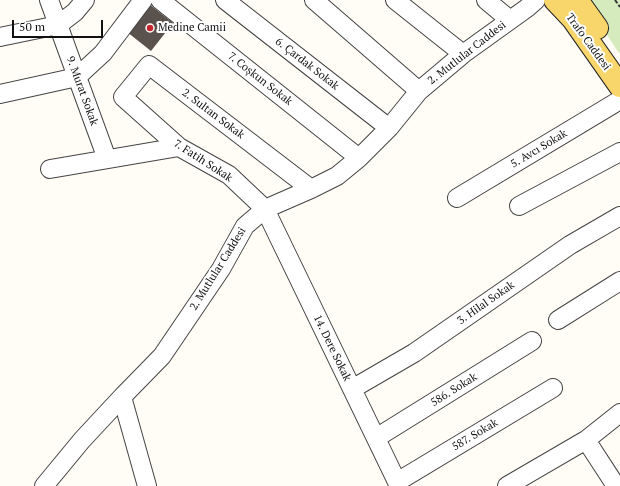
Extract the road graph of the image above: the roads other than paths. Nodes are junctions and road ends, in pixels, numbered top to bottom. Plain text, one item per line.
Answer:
1 (49, 0) edge
2 (86, 0) edge
3 (143, 0) edge
4 (160, 0) edge
5 (225, 0) edge
6 (314, 0) edge
7 (395, 0) edge
8 (486, 0) edge
9 (536, 0) edge
10 (555, 0) edge
11 (577, 0) edge
12 (510, 20) junction
13 (58, 25) junction
14 (0, 37) edge
15 (463, 54) junction
16 (620, 62) edge
17 (76, 77) junction
18 (620, 86) edge
19 (419, 91) junction
20 (0, 94) edge
21 (123, 97) joint
22 (620, 100) edge
23 (390, 128) junction
24 (179, 147) junction
25 (620, 152) edge
26 (359, 158) junction
27 (106, 160) junction
28 (50, 169) dead end
29 (311, 189) junction
30 (457, 198) dead end
31 (519, 206) dead end
32 (265, 209) junction
33 (620, 216) edge
34 (620, 281) edge
35 (558, 320) dead end
36 (532, 341) dead end
37 (553, 388) dead end
38 (352, 389) junction
39 (122, 397) junction
40 (620, 414) edge
41 (376, 438) junction
42 (586, 440) junction
43 (398, 484) edge
44 (44, 486) edge
45 (147, 486) edge
46 (507, 486) edge
47 (616, 486) edge

1 - 13 street, 9. Murat Sokak
2 - 13 street
3 - 17 street
4 - 26 street, 7. Coşkun Sokak
5 - 23 street, 6. Çardak Sokak
6 - 19 street
7 - 15 street
8 - 12 street
9 - 12 street, 2. Mutlular Caddesi
10 - 18 main road, Trafo Caddesi
11 - 16 main road
12 - 15 street, 2. Mutlular Caddesi
13 - 14 street
13 - 17 street, 9. Murat Sokak
15 - 19 street, 2. Mutlular Caddesi
17 - 20 street
17 - 27 street, 9. Murat Sokak
19 - 23 street, 2. Mutlular Caddesi
21 - 24 street, 7. Fatih Sokak
21 - 29 street, 2. Sultan Sokak
22 - 30 street, 5. Avcı Sokak
23 - 26 street, 2. Mutlular Caddesi
24 - 27 street
24 - 32 street, 7. Fatih Sokak
25 - 31 street
26 - 29 street, 2. Mutlular Caddesi
27 - 28 street
29 - 32 street, 2. Mutlular Caddesi
32 - 38 street, 14. Dere Sokak
32 - 39 street, 2. Mutlular Caddesi
33 - 38 street, 3. Hilal Sokak
34 - 35 street
36 - 41 street, 586. Sokak
37 - 43 street, 587. Sokak
38 - 41 street, 14. Dere Sokak
39 - 44 street, 2. Mutlular Caddesi
39 - 45 street
40 - 42 street
41 - 43 street, 14. Dere Sokak
42 - 46 street
42 - 47 street

